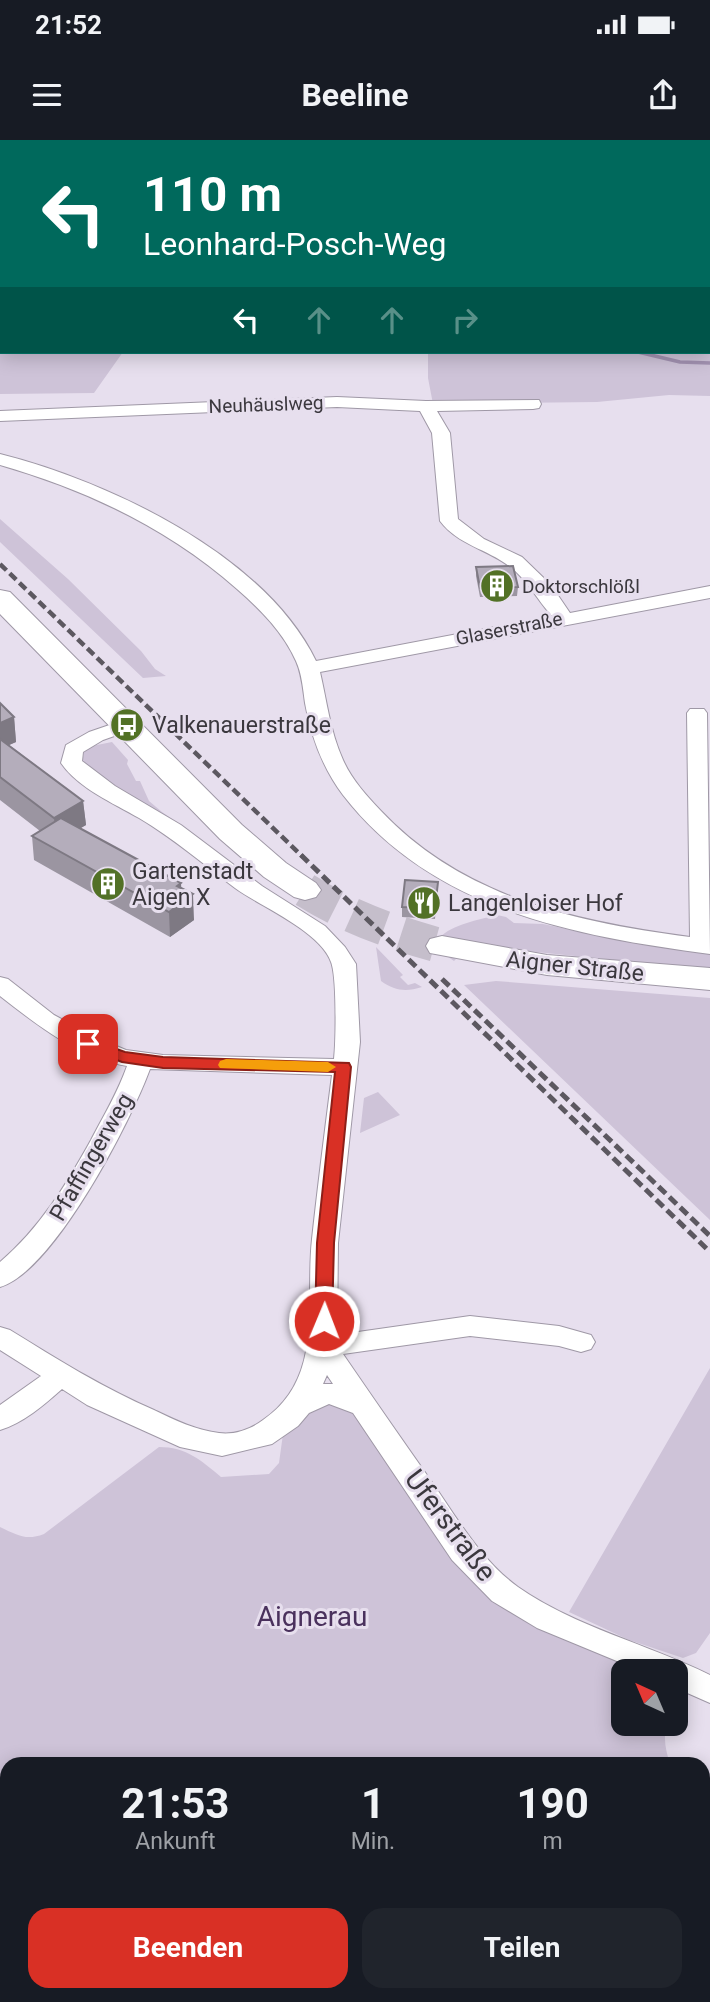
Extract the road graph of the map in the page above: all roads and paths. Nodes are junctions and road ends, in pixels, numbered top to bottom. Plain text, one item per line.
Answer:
1 (533, 404) dead end
2 (426, 406) junction
3 (0, 416) edge
4 (0, 459) edge
5 (710, 592) edge
6 (0, 598) edge
7 (564, 618) junction
8 (309, 667) junction
9 (697, 713) dead end
10 (127, 725) junction
11 (305, 890) tunnel mouth
12 (442, 946) tunnel mouth
13 (706, 947) edge
14 (710, 979) edge
15 (5, 997) edge
16 (141, 1060) junction
17 (344, 1067) junction
18 (0, 1277) edge
19 (0, 1337) edge
20 (581, 1342) dead end
21 (323, 1346) junction
22 (60, 1376) junction
23 (299, 1405) junction
24 (365, 1406) junction
25 (0, 1419) edge
26 (643, 1659) edge
27 (688, 1679) edge
28 (710, 1690) edge

1 - 2 street, Neuhäuslweg
2 - 3 street, Neuhäuslweg
2 - 7 street
4 - 8 street
5 - 7 street, Glaserstraße
6 - 10 main road
7 - 8 street, Glaserstraße
8 - 13 street
9 - 13 street
10 - 11 main road
10 - 17 street
12 - 14 main road, Aigner Straße
15 - 16 street
16 - 17 street
16 - 18 street, Pfaffingerweg
17 - 21 street
19 - 22 street
20 - 21 street
21 - 23 street
21 - 24 street, Uferstraße
22 - 23 street
22 - 25 street
23 - 24 street
24 - 26 street, Uferstraße
27 - 28 street, Uferstraße

